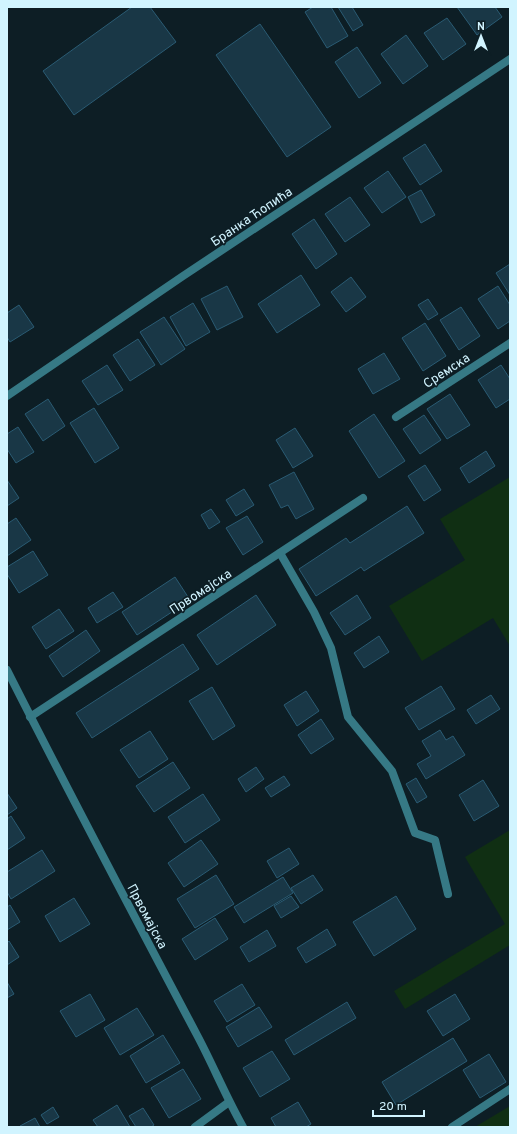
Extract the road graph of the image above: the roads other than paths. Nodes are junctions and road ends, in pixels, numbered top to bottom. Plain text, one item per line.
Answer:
1 (510, 58) edge
2 (510, 343) edge
3 (7, 396) edge
4 (396, 417) dead end
5 (363, 498) dead end
6 (280, 553) junction
7 (7, 670) edge
8 (30, 717) junction
9 (448, 894) dead end
10 (510, 1089) edge
11 (229, 1102) junction
12 (195, 1127) edge
13 (243, 1127) edge
14 (452, 1127) edge

1 - 3 street, Бранка Ћопића
2 - 4 street, Сремска
5 - 6 street, Првомајска
6 - 8 street, Првомајска
6 - 9 street
7 - 8 street, Првомајска
8 - 11 street, Првомајска
10 - 14 street
11 - 12 street
11 - 13 street, Првомајска

